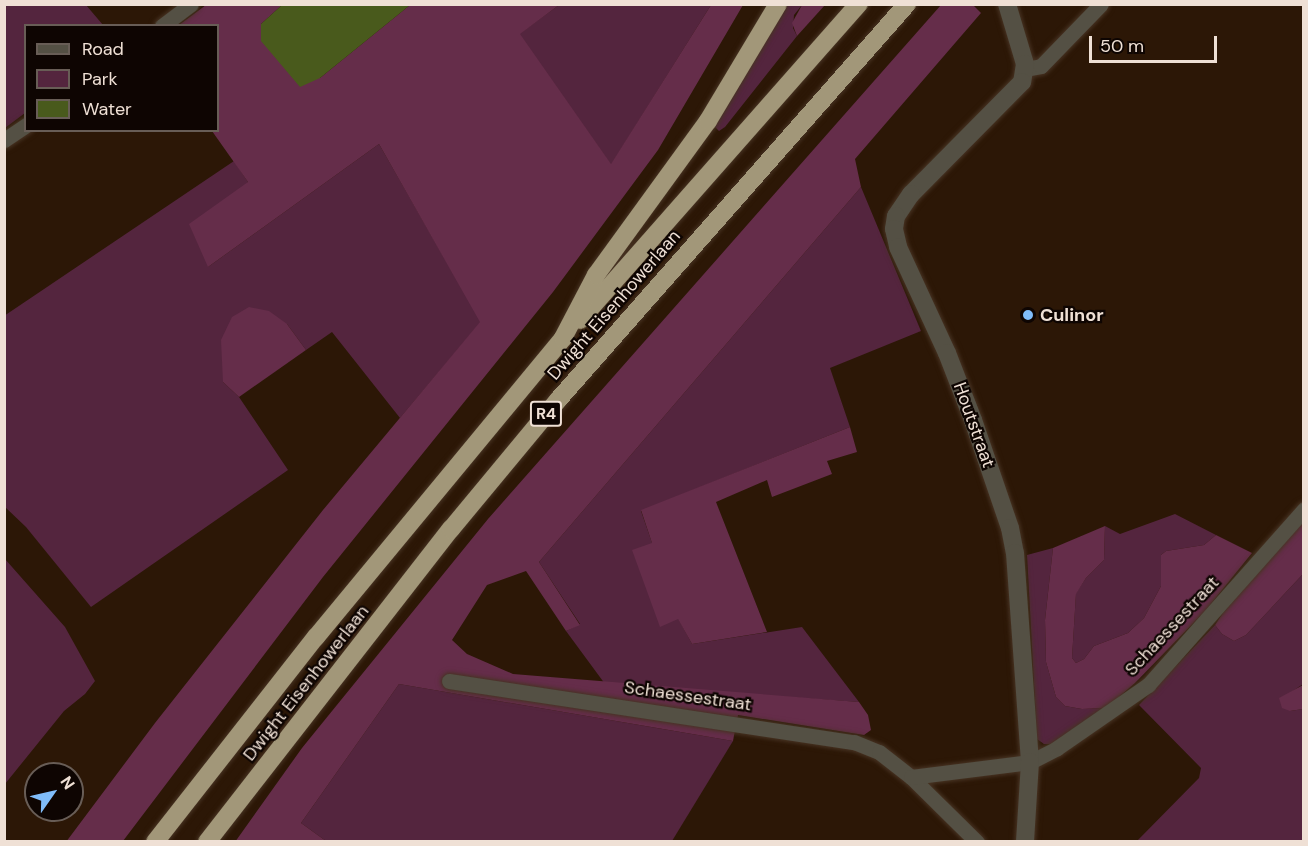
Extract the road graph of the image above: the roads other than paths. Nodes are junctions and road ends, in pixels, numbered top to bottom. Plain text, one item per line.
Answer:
1 (191, 4) edge
2 (778, 4) edge
3 (859, 4) edge
4 (907, 4) edge
5 (1007, 4) edge
6 (1101, 4) edge
7 (165, 24) edge
8 (1026, 69) junction
9 (24, 126) edge
10 (4, 140) edge
11 (563, 338) junction
12 (1304, 509) edge
13 (449, 681) dead end
14 (1030, 762) junction
15 (911, 777) junction
16 (156, 842) edge
17 (207, 842) edge
18 (977, 842) edge
19 (1025, 842) edge

1 - 7 street
2 - 11 highway
3 - 11 highway, Dwight Eisenhowerlaan / R4
4 - 17 highway, Dwight Eisenhowerlaan / R4
5 - 8 street
6 - 8 street
8 - 14 street, Houtstraat
9 - 10 street
11 - 16 highway, R4
12 - 14 street, Schaessestraat
13 - 15 street, Schaessestraat
14 - 15 street, Schaessestraat
14 - 19 street, Houtstraat
15 - 18 street, Schaessestraat

